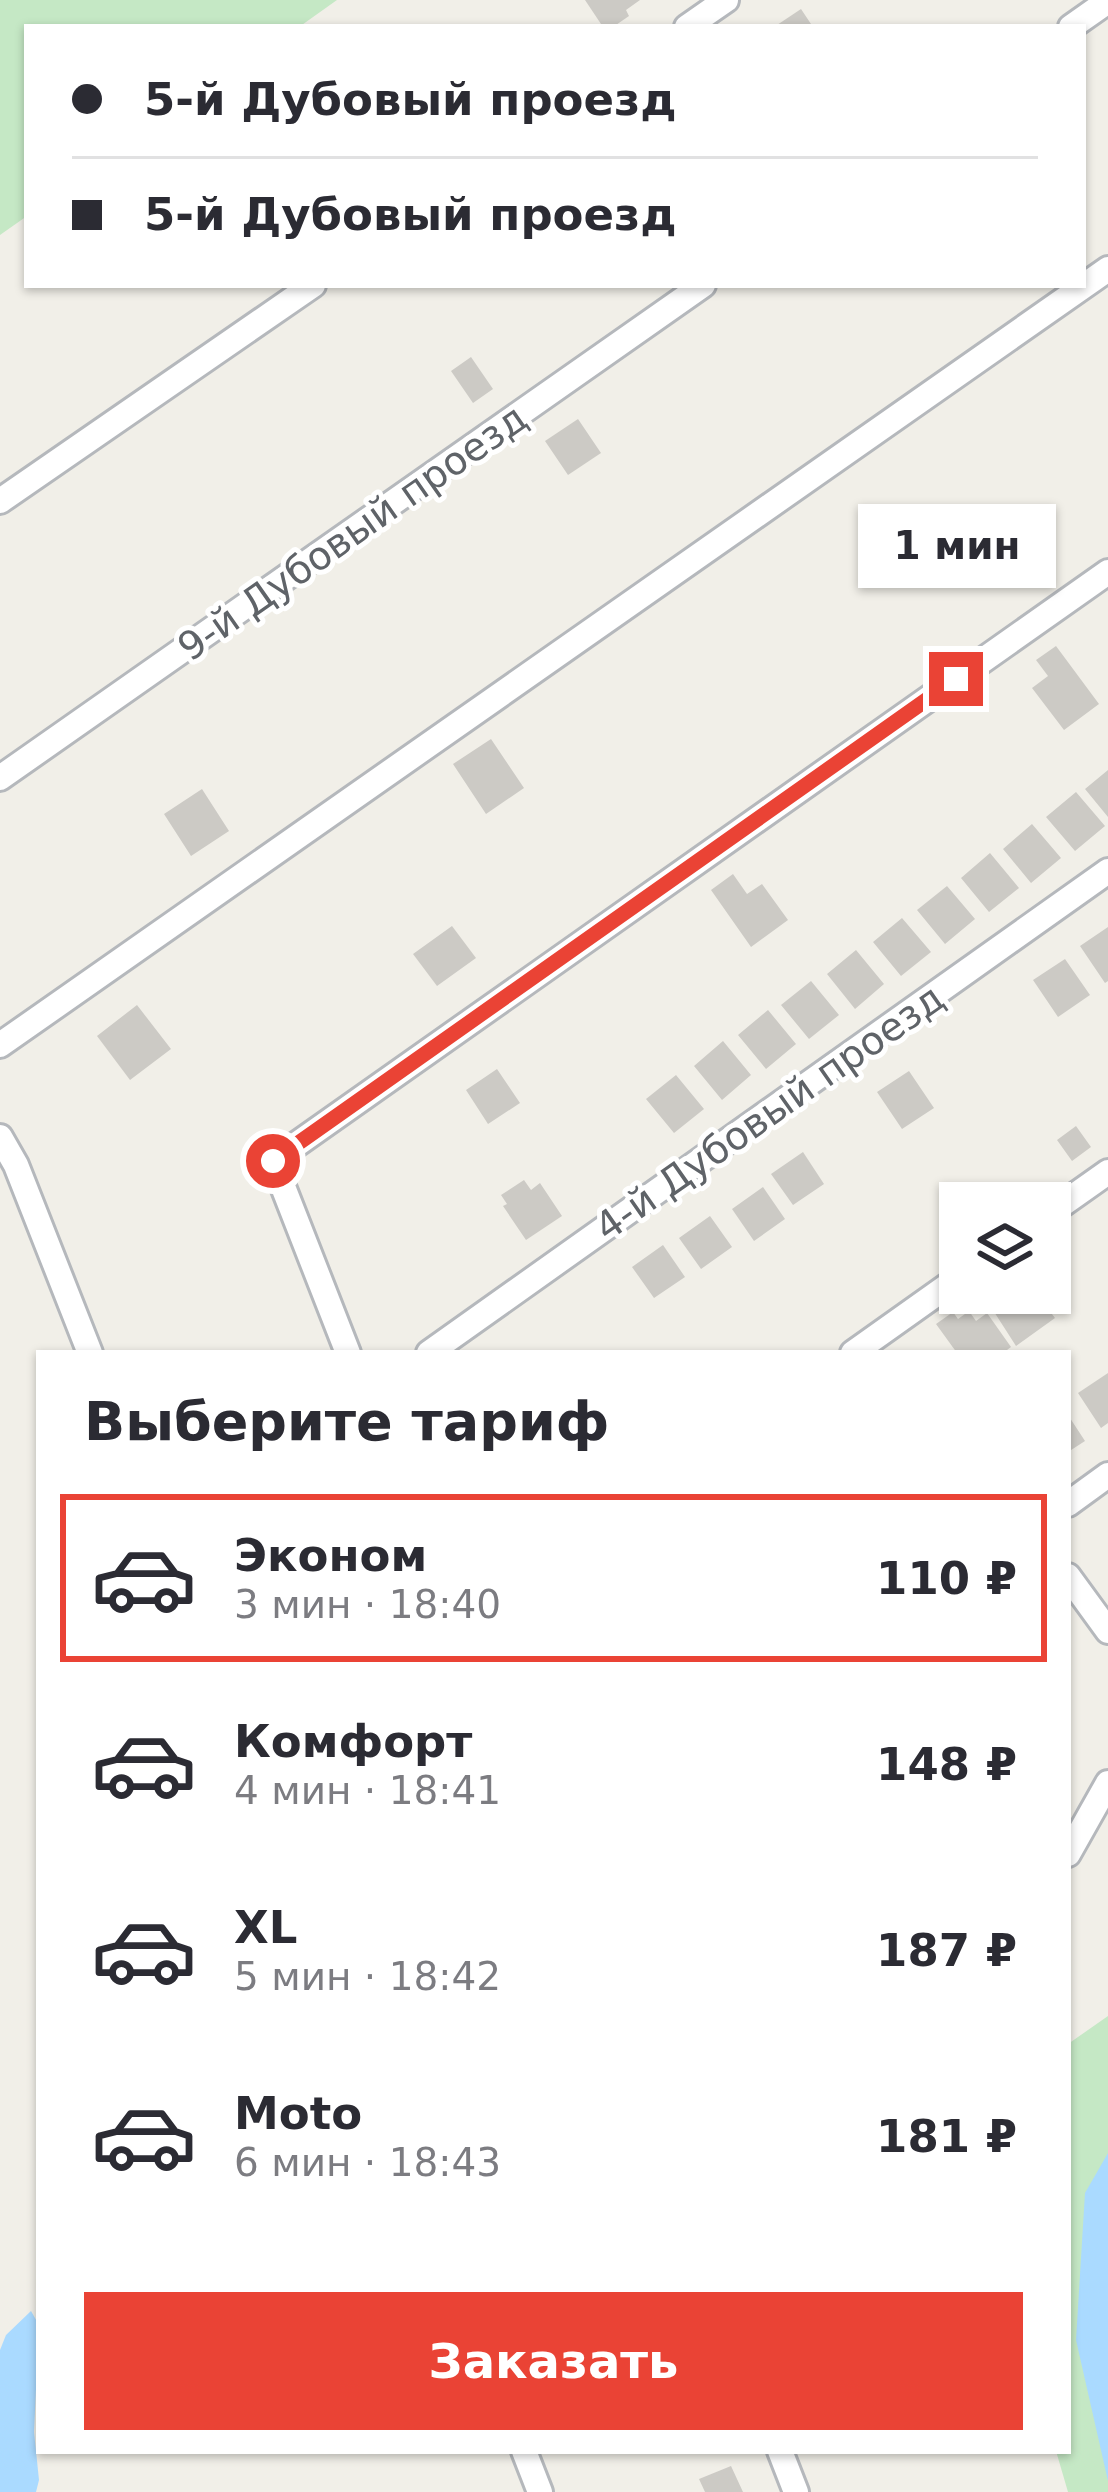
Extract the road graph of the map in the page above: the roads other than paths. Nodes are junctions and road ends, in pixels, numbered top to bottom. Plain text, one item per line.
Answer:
1 (726, 0) edge
2 (1108, 1) edge
3 (691, 24) edge
4 (1075, 24) edge
5 (309, 288) edge
6 (699, 288) edge
7 (1081, 288) edge
8 (0, 501) edge
9 (1108, 572) edge
10 (0, 778) edge
11 (1108, 871) edge
12 (0, 1045) edge
13 (0, 1137) edge
14 (1108, 1172) edge
15 (1071, 1198) edge
16 (939, 1292) edge
17 (89, 1350) edge
18 (347, 1350) edge
19 (433, 1350) edge
20 (858, 1350) edge
21 (1108, 1475) edge
22 (1071, 1502) edge
23 (1071, 1580) edge
24 (1108, 1631) edge
25 (1108, 1783) edge
26 (1071, 1849) edge
27 (525, 2454) edge
28 (781, 2454) edge
29 (540, 2492) edge
30 (796, 2492) edge

1 - 3 street
2 - 4 street
5 - 8 street
6 - 10 street, 9-й Дубовый проезд
7 - 12 street
9 - 18 street
11 - 19 street, 4-й Дубовый проезд
13 - 17 street
14 - 15 street
16 - 20 street
21 - 22 street
23 - 24 street
25 - 26 street
27 - 29 street
28 - 30 street

